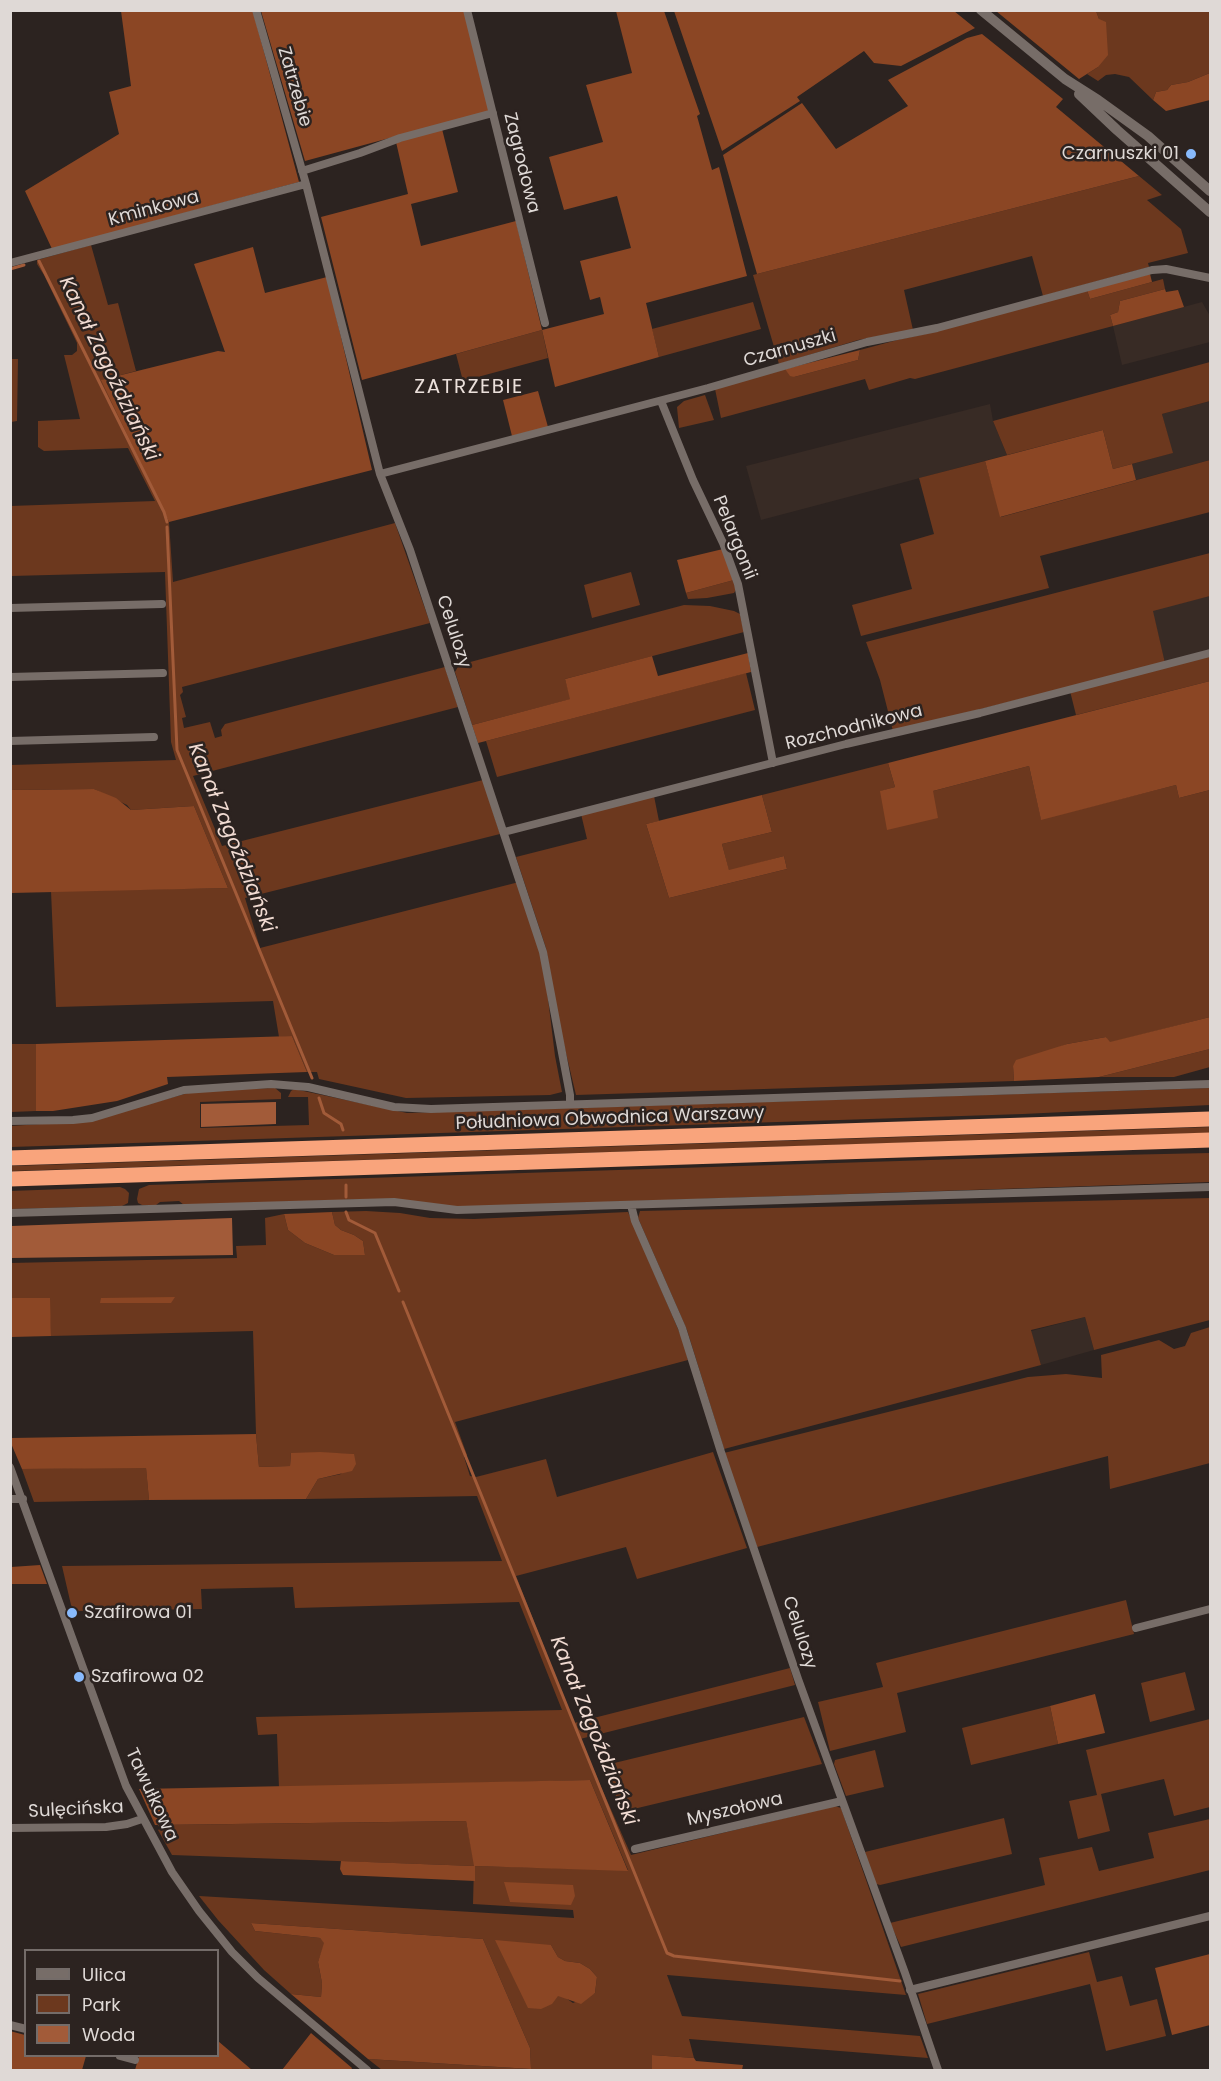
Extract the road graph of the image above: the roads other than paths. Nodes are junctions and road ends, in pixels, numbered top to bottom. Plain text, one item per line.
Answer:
1 (256, 10) edge
2 (467, 10) edge
3 (981, 10) edge
4 (1065, 80) junction
5 (493, 113) junction
6 (302, 171) junction
7 (306, 184) junction
8 (1210, 190) edge
9 (1210, 212) edge
10 (10, 263) edge
11 (1210, 278) edge
12 (545, 323) dead end
13 (661, 401) junction
14 (380, 474) junction
15 (162, 604) dead end
16 (10, 608) edge
17 (1210, 652) edge
18 (163, 673) dead end
19 (10, 677) edge
20 (153, 737) dead end
21 (10, 741) edge
22 (773, 763) junction
23 (504, 832) junction
24 (1210, 1084) edge
25 (570, 1104) junction
26 (1210, 1119) edge
27 (10, 1121) edge
28 (1210, 1140) edge
29 (10, 1158) edge
30 (10, 1179) edge
31 (1210, 1187) edge
32 (631, 1205) junction
33 (10, 1213) edge
34 (10, 1467) edge
35 (10, 1499) edge
36 (23, 1499) junction
37 (1210, 1609) edge
38 (1136, 1628) dead end
39 (842, 1801) junction
40 (142, 1819) junction
41 (10, 1828) edge
42 (635, 1849) dead end
43 (1210, 1916) edge
44 (909, 1987) junction
45 (126, 2057) edge
46 (135, 2060) dead end
47 (367, 2070) edge
48 (938, 2070) edge

1 - 6 street, Zatrzebie
2 - 5 street, Zagrodowa
3 - 4 main road
4 - 8 main road
4 - 9 main road
5 - 6 street
5 - 12 street, Zagrodowa
6 - 7 street, Celulozy
7 - 10 street, Kminkowa
7 - 14 street, Celulozy
11 - 13 street, Czarnuszki
13 - 14 street, Czarnuszki
13 - 22 street, Pelargonii
14 - 23 street, Celulozy
15 - 16 street
17 - 22 street, Rozchodnikowa
18 - 19 street
20 - 21 street
22 - 23 street, Rozchodnikowa
23 - 25 street, Celulozy
24 - 25 street
25 - 27 street
26 - 29 highway, Południowa Obwodnica Warszawy
28 - 30 highway
31 - 32 street
32 - 33 street
32 - 39 street, Celulozy
34 - 36 street, Tawułkowa
35 - 36 street
36 - 40 street, Tawułkowa
37 - 38 street
39 - 42 street, Myszołowa
39 - 44 street, Celulozy
40 - 41 street, Sulęcińska
40 - 47 street, Tawułkowa
43 - 44 street
44 - 48 street, Celulozy
45 - 46 street

